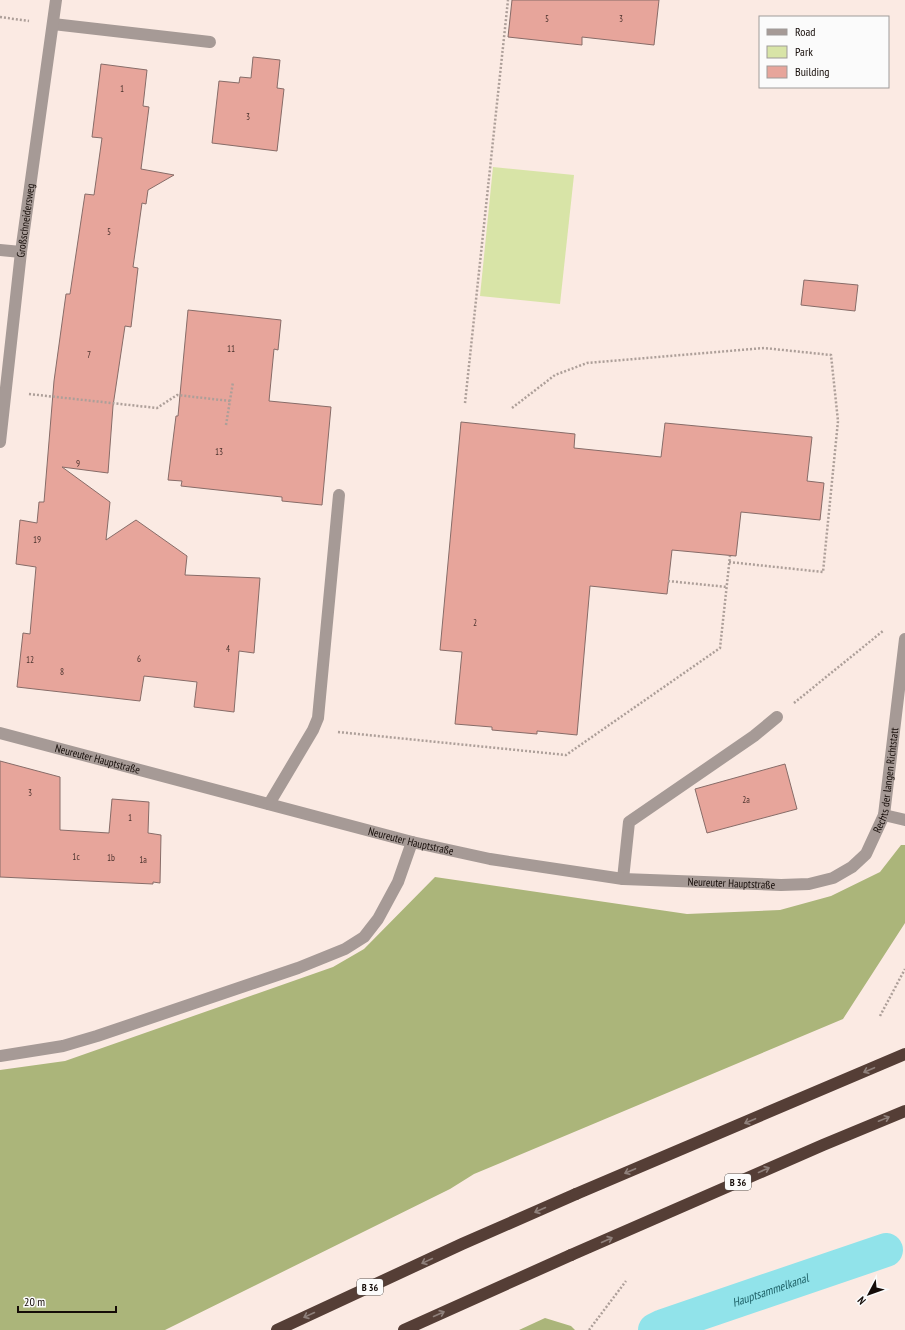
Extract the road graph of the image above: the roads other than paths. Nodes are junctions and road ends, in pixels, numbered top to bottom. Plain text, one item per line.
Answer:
1 (56, 0) edge
2 (53, 24) junction
3 (210, 42) dead end
4 (0, 250) edge
5 (21, 252) junction
6 (0, 442) edge
7 (339, 495) dead end
8 (905, 639) edge
9 (777, 717) road end
10 (0, 732) edge
11 (269, 804) junction
12 (884, 815) junction
13 (905, 820) edge
14 (412, 842) junction
15 (832, 878) joint
16 (623, 879) junction
17 (905, 1054) edge
18 (0, 1056) edge
19 (905, 1111) edge
20 (277, 1330) edge
21 (404, 1330) edge

1 - 2 street, Großschneidersweg
2 - 3 street
2 - 5 street, Großschneidersweg
4 - 5 street
5 - 6 street, Großschneidersweg
7 - 11 street
8 - 12 street, Rechts der langen Richtstatt
9 - 16 street
10 - 11 street, Neureuter Hauptstraße
11 - 14 street, Neureuter Hauptstraße
12 - 13 street
12 - 15 street, Rechts der langen Richtstatt
14 - 16 street, Neureuter Hauptstraße
14 - 18 street
15 - 16 street, Neureuter Hauptstraße
17 -> 20 highway, B 36, bridge
21 -> 19 highway, B 36, bridge

